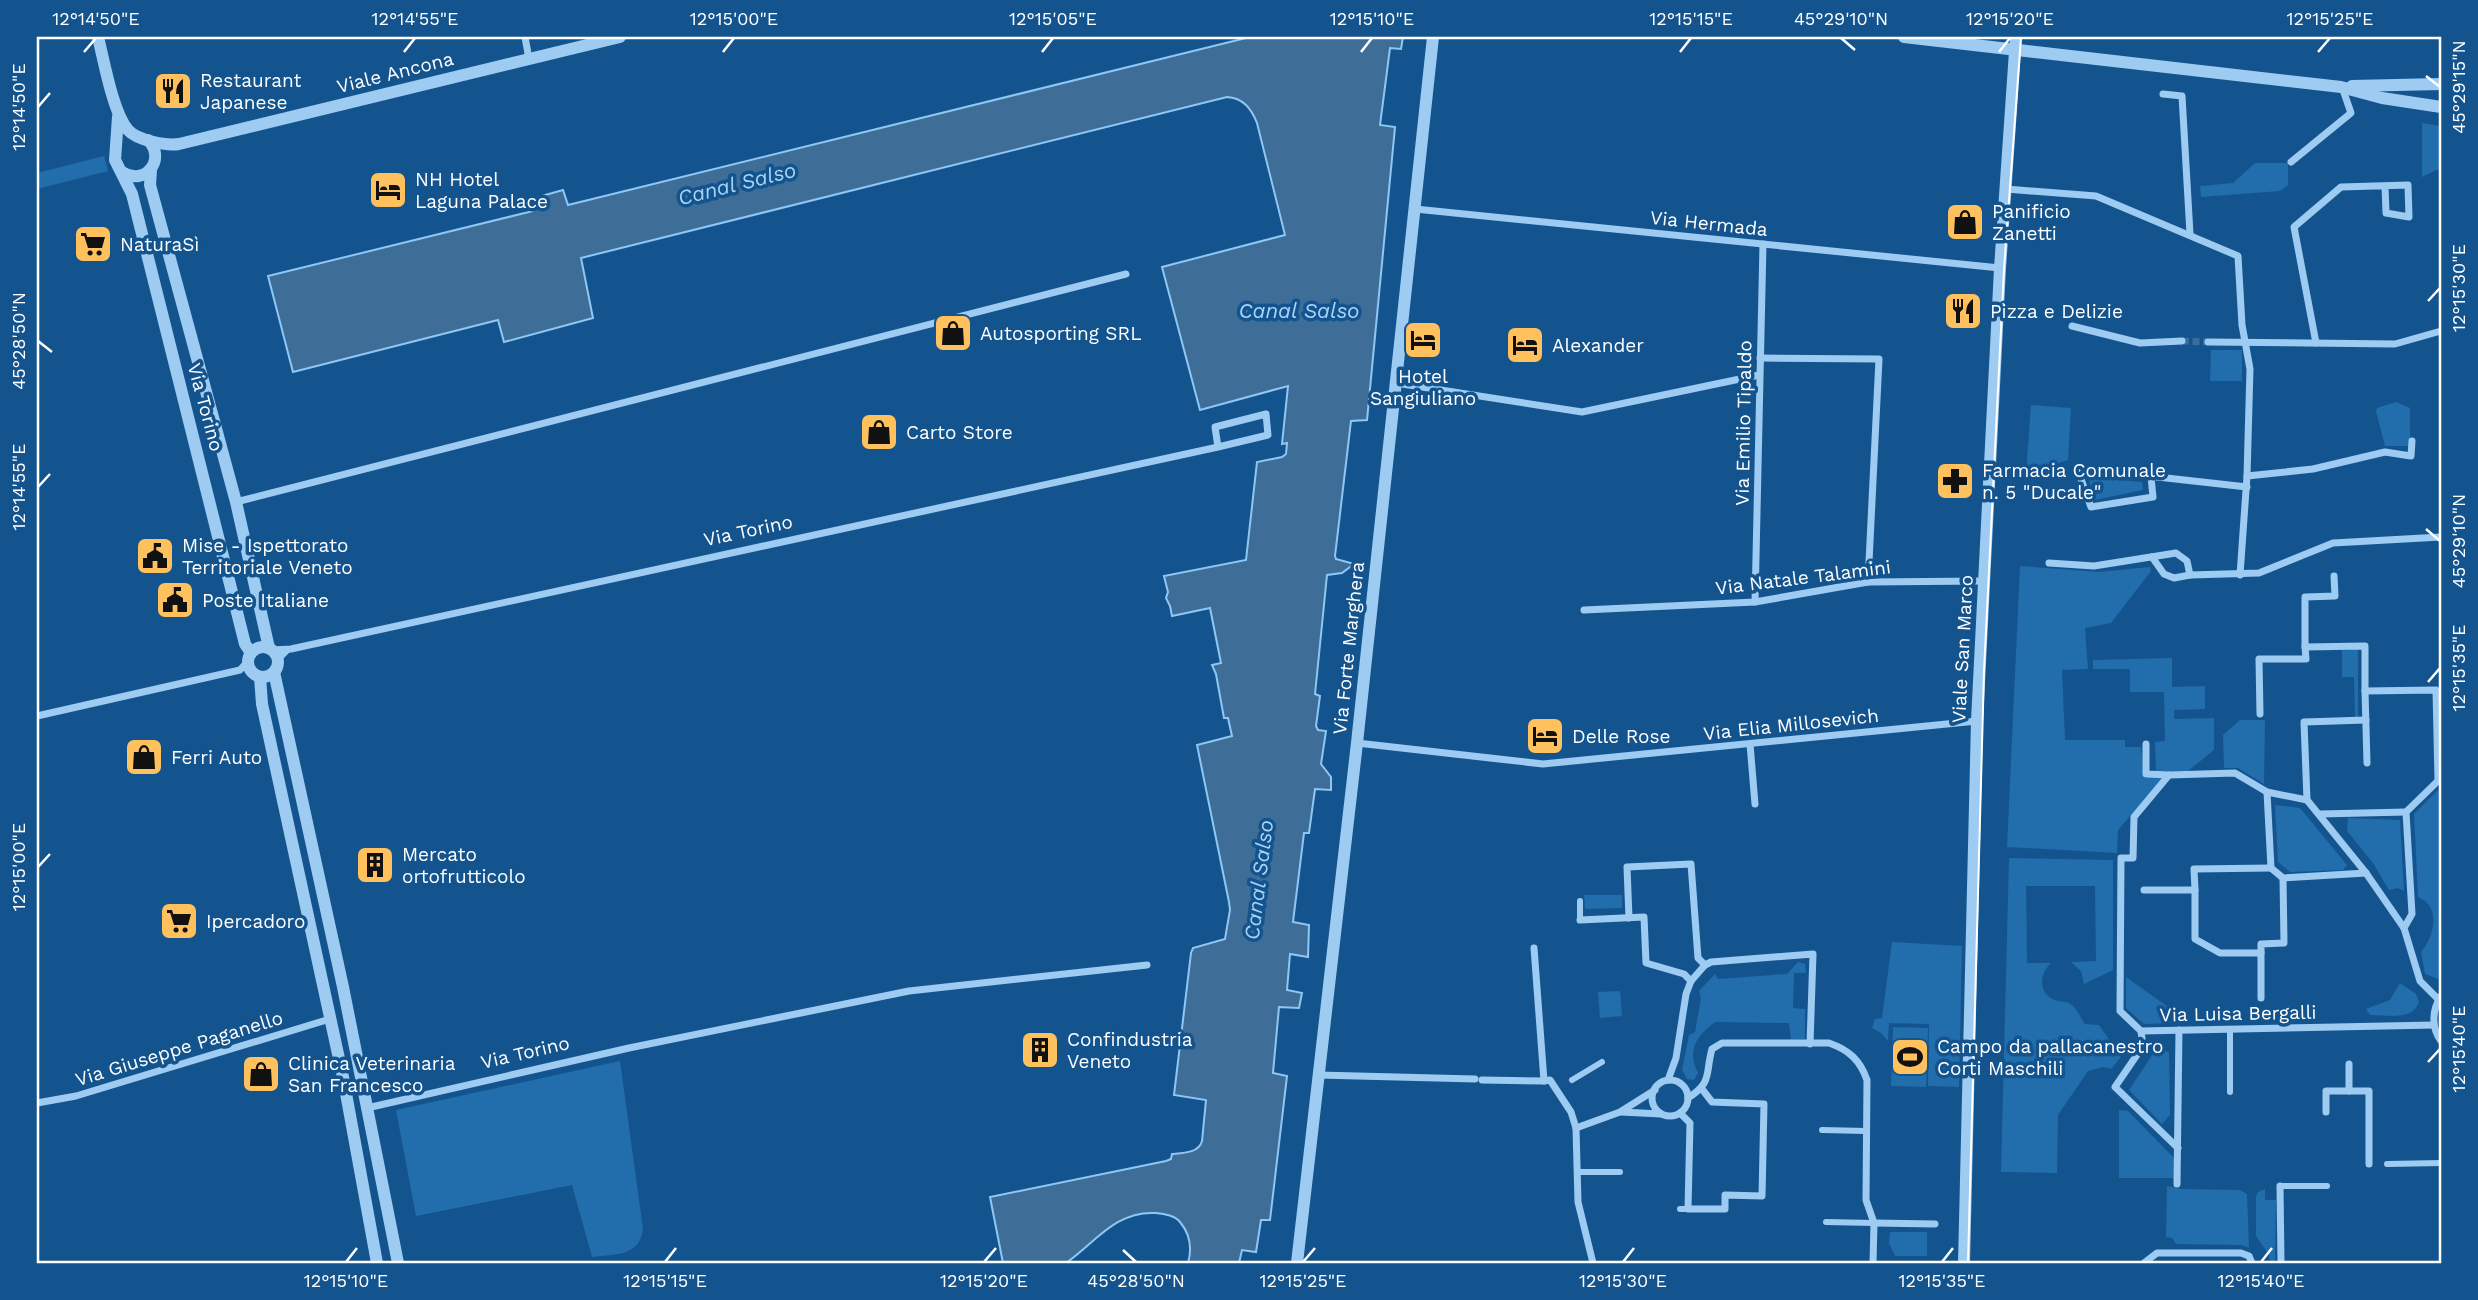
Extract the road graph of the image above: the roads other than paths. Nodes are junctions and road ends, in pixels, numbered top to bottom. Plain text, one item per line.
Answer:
1 (98, 37) edge
2 (525, 37) edge
3 (620, 37) edge
4 (1433, 37) edge
5 (1904, 37) edge
6 (2016, 43) edge
7 (529, 59) junction
8 (2441, 83) edge
9 (2341, 87) junction
10 (2163, 94) dead end
11 (2441, 107) edge
12 (117, 110) junction
13 (134, 135) junction
14 (148, 139) junction
15 (179, 145) junction
16 (117, 146) junction
17 (2291, 162) dead end
18 (153, 167) junction
19 (122, 172) junction
20 (2385, 186) junction
21 (2006, 189) junction
22 (1415, 209) junction
23 (2190, 234) junction
24 (1763, 244) junction
25 (2000, 268) junction
26 (1126, 274) dead end
27 (2072, 326) dead end
28 (2441, 331) edge
29 (2182, 341) tunnel mouth
30 (2245, 341) junction
31 (2208, 342) tunnel mouth
32 (2316, 342) junction
33 (1760, 358) junction
34 (1759, 374) junction
35 (1396, 383) junction
36 (2412, 441) dead end
37 (1218, 447) junction
38 (2248, 476) junction
39 (2151, 477) junction
40 (2247, 487) junction
41 (236, 502) junction
42 (2441, 537) edge
43 (2152, 557) junction
44 (2049, 563) dead end
45 (2190, 575) junction
46 (2240, 575) junction
47 (2334, 576) dead end
48 (1868, 582) junction
49 (1984, 582) junction
50 (1755, 602) junction
51 (1584, 610) dead end
52 (2305, 647) junction
53 (249, 657) junction
54 (273, 658) junction
55 (260, 677) junction
56 (2365, 691) junction
57 (2260, 714) dead end
58 (37, 716) edge
59 (2439, 716) edge
60 (2366, 720) junction
61 (1978, 721) junction
62 (1357, 743) junction
63 (1750, 744) junction
64 (2146, 744) dead end
65 (2367, 763) dead end
66 (2169, 775) junction
67 (2440, 779) edge
68 (2267, 792) junction
69 (2307, 800) junction
70 (1755, 804) dead end
71 (2406, 812) junction
72 (2320, 814) junction
73 (2271, 868) junction
74 (2367, 873) junction
75 (2283, 878) junction
76 (2144, 890) dead end
77 (2195, 890) junction
78 (1580, 901) dead end
79 (1629, 918) junction
80 (1580, 919) joint
81 (2404, 928) junction
82 (1534, 948) dead end
83 (2261, 953) junction
84 (1147, 965) dead end
85 (1705, 965) junction
86 (1691, 981) junction
87 (2440, 997) edge
88 (2262, 998) dead end
89 (330, 1019) junction
90 (2434, 1025) junction
91 (2230, 1029) junction
92 (2179, 1030) junction
93 (2141, 1031) junction
94 (2441, 1041) edge
95 (1810, 1044) junction
96 (1602, 1062) dead end
97 (2349, 1064) dead end
98 (1318, 1074) junction
99 (1544, 1080) junction
100 (1572, 1080) dead end
101 (1668, 1080) junction
102 (1702, 1089) junction
103 (1655, 1090) junction
104 (2349, 1091) junction
105 (2230, 1092) dead end
106 (1688, 1098) junction
107 (37, 1103) edge
108 (367, 1108) junction
109 (1620, 1112) junction
110 (2326, 1112) dead end
111 (1680, 1113) junction
112 (1663, 1114) junction
113 (1576, 1128) junction
114 (1822, 1130) dead end
115 (1867, 1131) junction
116 (2178, 1148) junction
117 (2441, 1163) edge
118 (2369, 1164) dead end
119 (2387, 1164) dead end
120 (1577, 1172) junction
121 (1620, 1172) dead end
122 (2177, 1184) dead end
123 (2280, 1186) joint
124 (2326, 1186) dead end
125 (1826, 1222) dead end
126 (1874, 1223) junction
127 (1935, 1224) dead end
128 (377, 1263) edge
129 (398, 1263) edge
130 (1297, 1263) edge
131 (1592, 1263) edge
132 (1872, 1263) edge
133 (1964, 1263) edge
134 (2144, 1263) edge
135 (2252, 1263) edge
136 (2281, 1263) edge

1 - 12 street, Via Torino
2 - 7 street
3 - 7 street, Viale Ancona
4 - 22 street, Via Forte Marghera
5 - 6 street
6 - 9 street
6 - 21 street, Viale San Marco
7 - 15 street, Viale Ancona
8 - 9 street
9 - 11 street
9 - 17 street
10 - 23 street
12 - 13 street, Via Torino
12 - 16 street, Via Torino
13 - 14 street
13 - 16 street
14 - 15 street, Viale Ancona
14 - 18 street, Via Torino
15 - 18 street, Viale Ancona
16 - 19 street, Via Torino
18 - 19 street
18 - 41 street, Via Torino
19 - 53 street, Via Torino
20 - 20 street
20 - 32 street
21 - 23 street
21 - 25 street, Viale San Marco
22 - 24 street, Via Hermada
22 - 35 street, Via Forte Marghera
23 - 30 street
24 - 25 street, Via Hermada
24 - 33 street, Via Emilio Tipaldo
25 - 49 street, Viale San Marco
26 - 41 street
27 - 29 street
28 - 32 street
30 - 31 street
30 - 32 street
30 - 38 street
33 - 34 street, Via Emilio Tipaldo
33 - 48 street
34 - 35 street
34 - 50 street, Via Emilio Tipaldo
35 - 62 street, Via Forte Marghera
36 - 38 street
37 - 37 street, Via Torino
37 - 54 street, Via Torino
38 - 40 street
39 - 39 street
39 - 40 street
40 - 46 street
41 - 54 street, Via Torino
42 - 46 street
43 - 44 street
43 - 45 street
43 - 45 street
45 - 46 street
47 - 52 street
48 - 49 street, Via Natale Talamini
48 - 50 street, Via Natale Talamini
49 - 61 street, Viale San Marco
50 - 51 street, Via Natale Talamini
52 - 56 street
52 - 57 street
53 - 54 street
53 - 55 street
53 - 58 street
54 - 55 street
54 - 108 street, Via Torino
55 - 89 street
56 - 59 street
56 - 60 street
59 - 67 street
60 - 65 street
60 - 69 street
61 - 63 street, Via Elia Millosevich
61 - 133 street, Viale San Marco
62 - 63 street, Via Elia Millosevich
62 - 98 street, Via Forte Marghera
63 - 70 street
64 - 66 street
66 - 68 street
66 - 93 street, Via Luisa Bergalli
67 - 71 street
68 - 69 street
68 - 73 street
69 - 72 street
71 - 72 street
71 - 81 street
72 - 74 street
73 - 75 street
73 - 77 street
74 - 75 street
74 - 81 street
75 - 83 street
76 - 77 street
77 - 83 street
78 - 80 street
79 - 80 street
79 - 85 street
79 - 86 street
81 - 87 street
82 - 99 street
83 - 88 street
84 - 108 street, Via Torino
85 - 86 street
85 - 95 street
86 - 101 street
87 - 90 street
89 - 107 street, Via Giuseppe Paganello
89 - 128 street
90 - 91 street, Via Luisa Bergalli
90 - 94 street
91 - 92 street, Via Luisa Bergalli
91 - 105 street
92 - 93 street, Via Luisa Bergalli
92 - 116 street
93 - 116 street
95 - 102 street
95 - 115 street
96 - 100 street
97 - 104 street
98 - 99 street
98 - 130 street, Via Forte Marghera
99 - 113 street
101 - 103 street
101 - 106 street
102 - 106 street
102 - 111 street
103 - 109 street
103 - 112 street
104 - 110 street
104 - 118 street
106 - 111 street
108 - 129 street, Via Torino
109 - 112 street
109 - 113 street
111 - 112 street
113 - 120 street
114 - 115 street
115 - 126 street
116 - 122 street
117 - 119 street
120 - 121 street
120 - 131 street
123 - 124 street
123 - 136 street
125 - 126 street
126 - 127 street
126 - 132 street
134 - 135 street

